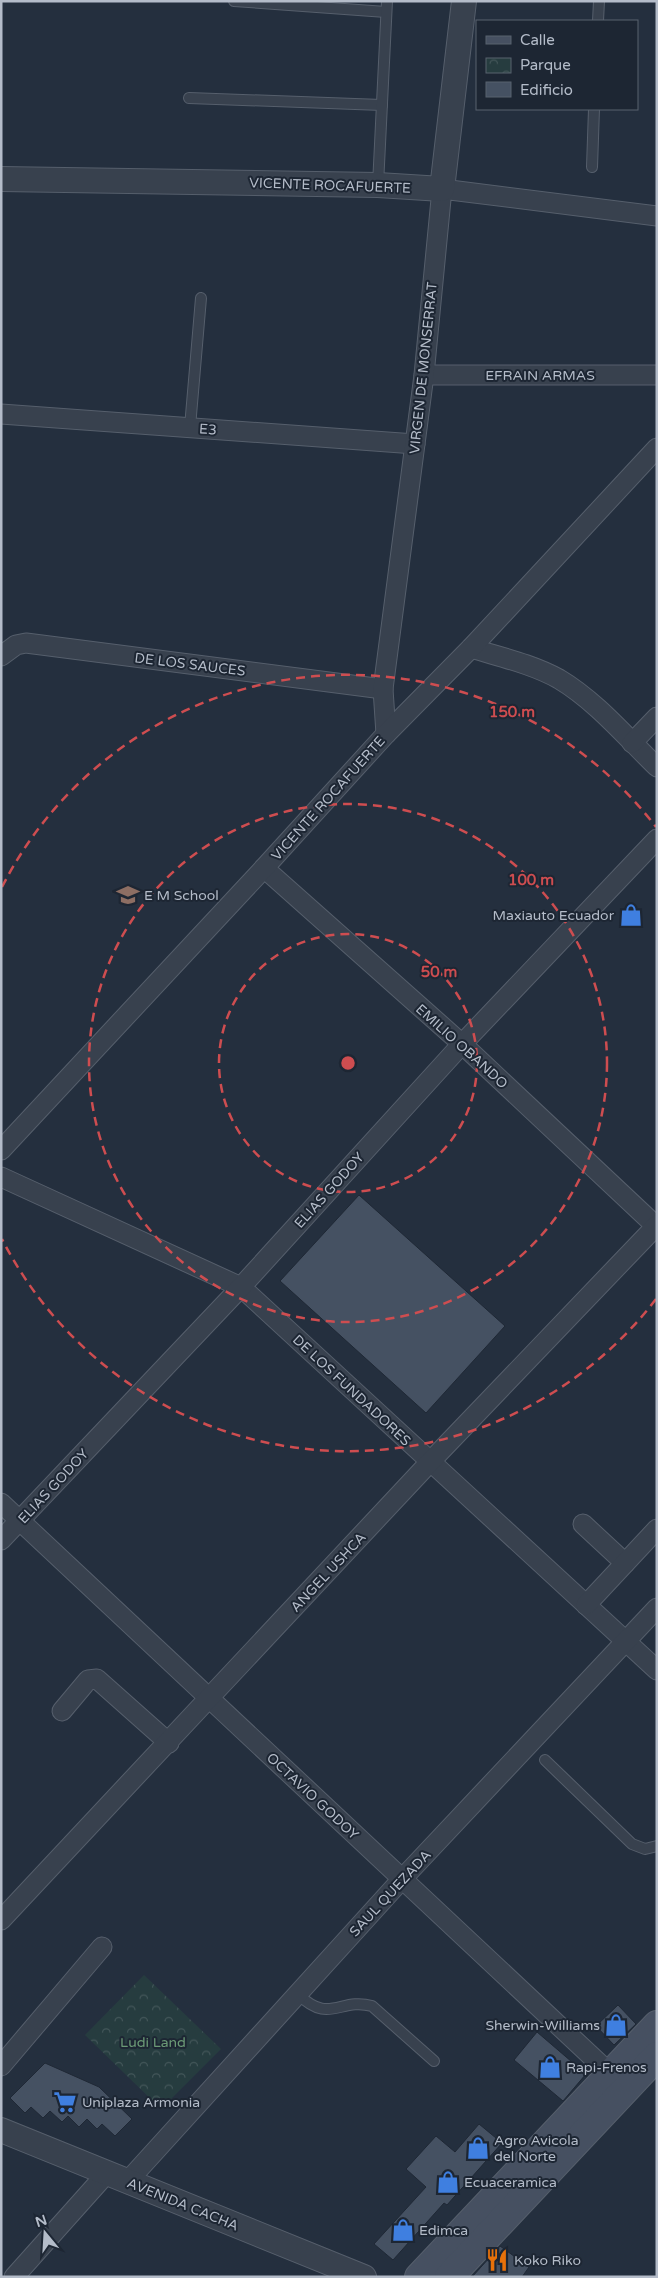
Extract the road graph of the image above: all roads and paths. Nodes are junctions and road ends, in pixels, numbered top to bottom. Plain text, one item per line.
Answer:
1 (234, 1) edge
2 (464, 1) edge
3 (599, 1) edge
4 (294, 3) edge
5 (386, 6) edge
6 (598, 20) edge
7 (189, 98) dead end
8 (382, 105) junction
9 (594, 110) edge
10 (592, 167) dead end
11 (1, 179) edge
12 (378, 185) junction
13 (442, 189) junction
14 (657, 216) edge
15 (201, 298) dead end
16 (424, 375) junction
17 (657, 375) edge
18 (1, 414) edge
19 (190, 427) junction
20 (415, 444) junction
21 (657, 448) edge
22 (471, 648) junction
23 (1, 656) edge
24 (383, 689) junction
25 (657, 717) edge
26 (386, 734) junction
27 (632, 743) junction
28 (657, 767) edge
29 (657, 839) edge
30 (264, 868) junction
31 (462, 1044) junction
32 (1, 1150) edge
33 (1, 1177) edge
34 (656, 1226) edge
35 (241, 1287) junction
36 (430, 1462) junction
37 (1, 1504) edge
38 (20, 1521) junction
39 (582, 1524) dead end
40 (657, 1529) edge
41 (1, 1540) edge
42 (625, 1563) junction
43 (586, 1605) junction
44 (657, 1608) edge
45 (625, 1641) junction
46 (657, 1670) edge
47 (210, 1700) junction
48 (62, 1711) dead end
49 (169, 1743) junction
50 (545, 1760) dead end
51 (657, 1846) edge
52 (402, 1879) junction
53 (1, 1920) edge
54 (102, 1947) dead end
55 (298, 1994) junction
56 (657, 2025) edge
57 (657, 2056) edge
58 (434, 2061) dead end
59 (1, 2066) edge
60 (618, 2081) junction
61 (1, 2130) edge
62 (117, 2177) junction
63 (14, 2277) edge
64 (364, 2277) edge
65 (419, 2277) edge
66 (449, 2277) edge

1 - 4 lane
2 - 13 street, VIRGEN DE MONSERRAT
3 - 6 lane
4 - 5 lane
5 - 8 lane
7 - 8 lane
8 - 12 lane
9 - 10 lane
11 - 12 street, VICENTE ROCAFUERTE
12 - 13 street, VICENTE ROCAFUERTE
13 - 14 street, VICENTE ROCAFUERTE
13 - 16 street, VIRGEN DE MONSERRAT
15 - 19 lane
16 - 17 street, EFRAIN ARMAS
16 - 20 street, VIRGEN DE MONSERRAT
18 - 19 street, E3
19 - 20 street, E3
20 - 24 street, VIRGEN DE MONSERRAT
21 - 22 street, VICENTE ROCAFUERTE
22 - 26 street, VICENTE ROCAFUERTE
22 - 27 street
23 - 24 street, DE LOS SAUCES
24 - 26 street, VIRGEN DE MONSERRAT
25 - 27 street
26 - 30 street, VICENTE ROCAFUERTE
27 - 28 street
29 - 31 street, ELIAS GODOY
30 - 31 street, EMILIO OBANDO
30 - 32 street, VICENTE ROCAFUERTE
31 - 34 street, EMILIO OBANDO
31 - 35 street, ELIAS GODOY
33 - 35 street, DE LOS FUNDADORES
34 - 36 street, ANGEL USHCA
35 - 36 street, DE LOS FUNDADORES
35 - 38 street, ELIAS GODOY
36 - 43 street, DE LOS FUNDADORES
36 - 47 street, ANGEL USHCA
37 - 38 street, OCTAVIO GODOY
38 - 41 street, ELIAS GODOY
38 - 47 street, OCTAVIO GODOY
39 - 42 street
40 - 42 street
42 - 43 street
43 - 45 street, DE LOS FUNDADORES
44 - 45 street, SAUL QUEZADA
45 - 46 street, DE LOS FUNDADORES
45 - 52 street, SAUL QUEZADA
47 - 49 street, ANGEL USHCA
47 - 52 street, OCTAVIO GODOY
48 - 49 street
49 - 53 street, ANGEL USHCA
50 - 51 lane
52 - 55 street, SAUL QUEZADA
52 - 60 street, OCTAVIO GODOY
54 - 59 street
55 - 58 lane
55 - 62 street, SAUL QUEZADA
56 - 60 main road
57 - 60 main road
60 - 65 main road
60 - 66 main road
61 - 62 street, AVENIDA CACHA
62 - 63 street, SAUL QUEZADA
62 - 64 street, AVENIDA CACHA

